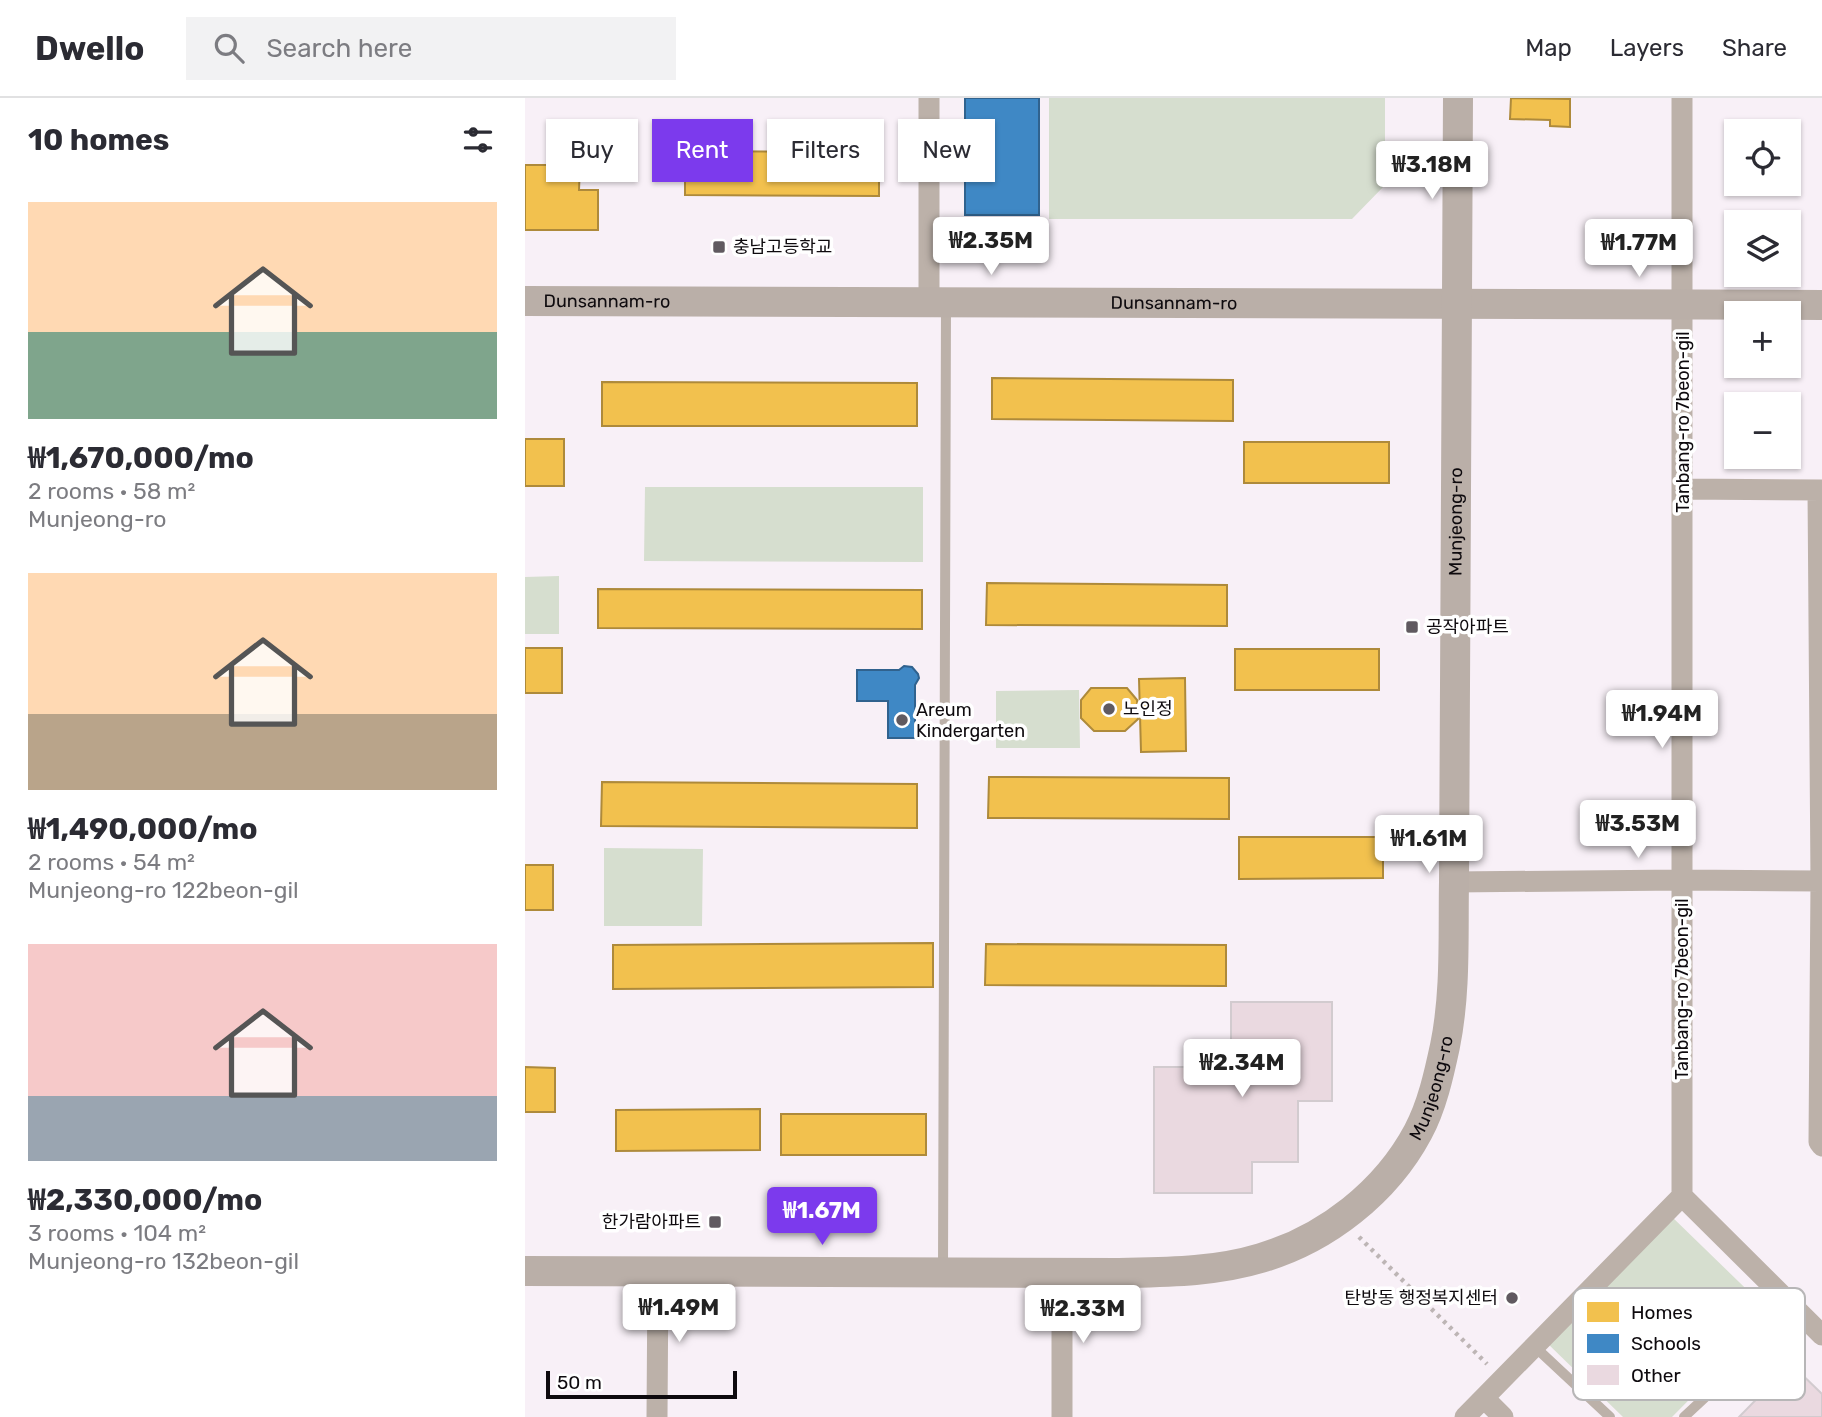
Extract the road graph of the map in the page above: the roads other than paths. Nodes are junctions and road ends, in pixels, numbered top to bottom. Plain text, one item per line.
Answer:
1 (929, 98) edge
2 (1458, 98) edge
3 (1682, 98) edge
4 (525, 301) edge
5 (937, 302) junction
6 (1457, 304) junction
7 (1683, 304) junction
8 (1822, 305) edge
9 (1683, 489) junction
10 (1820, 490) edge
11 (1682, 880) junction
12 (1822, 881) edge
13 (1454, 882) junction
14 (1822, 1146) edge
15 (1682, 1196) junction
16 (525, 1271) edge
17 (658, 1271) junction
18 (943, 1272) junction
19 (1062, 1273) junction
20 (1591, 1288) edge
21 (1775, 1288) edge
22 (1573, 1306) edge
23 (1805, 1318) edge
24 (1822, 1335) edge
25 (1534, 1346) junction
26 (1573, 1382) edge
27 (1484, 1398) junction
28 (1592, 1400) edge
29 (1703, 1400) edge
30 (657, 1417) edge
31 (1062, 1417) edge
32 (1465, 1417) edge
33 (1503, 1417) edge
34 (1610, 1417) edge
35 (1685, 1417) edge

1 - 5 street
2 - 6 main road, Munjeong-ro
3 - 7 street, Tanbang-ro 7beon-gil
4 - 5 main road, Dunsannam-ro
5 - 6 main road, Dunsannam-ro
5 - 18 lane
6 - 7 main road, Dunsannam-ro
6 - 13 main road, Munjeong-ro
7 - 8 main road, Dunsannam-ro
7 - 9 street, Tanbang-ro 7beon-gil
9 - 10 street
9 - 11 street, Tanbang-ro 7beon-gil
10 - 12 street
11 - 12 street
11 - 13 street
11 - 15 street, Tanbang-ro 7beon-gil
12 - 14 street
13 - 19 main road, Munjeong-ro
15 - 20 street
15 - 21 street
16 - 17 main road, Munjeong-ro
17 - 18 main road, Munjeong-ro
17 - 30 street
18 - 19 main road, Munjeong-ro
19 - 31 street
22 - 25 street
23 - 24 street
25 - 26 lane
25 - 27 street
27 - 32 street
27 - 33 street
28 - 34 lane
29 - 35 lane

